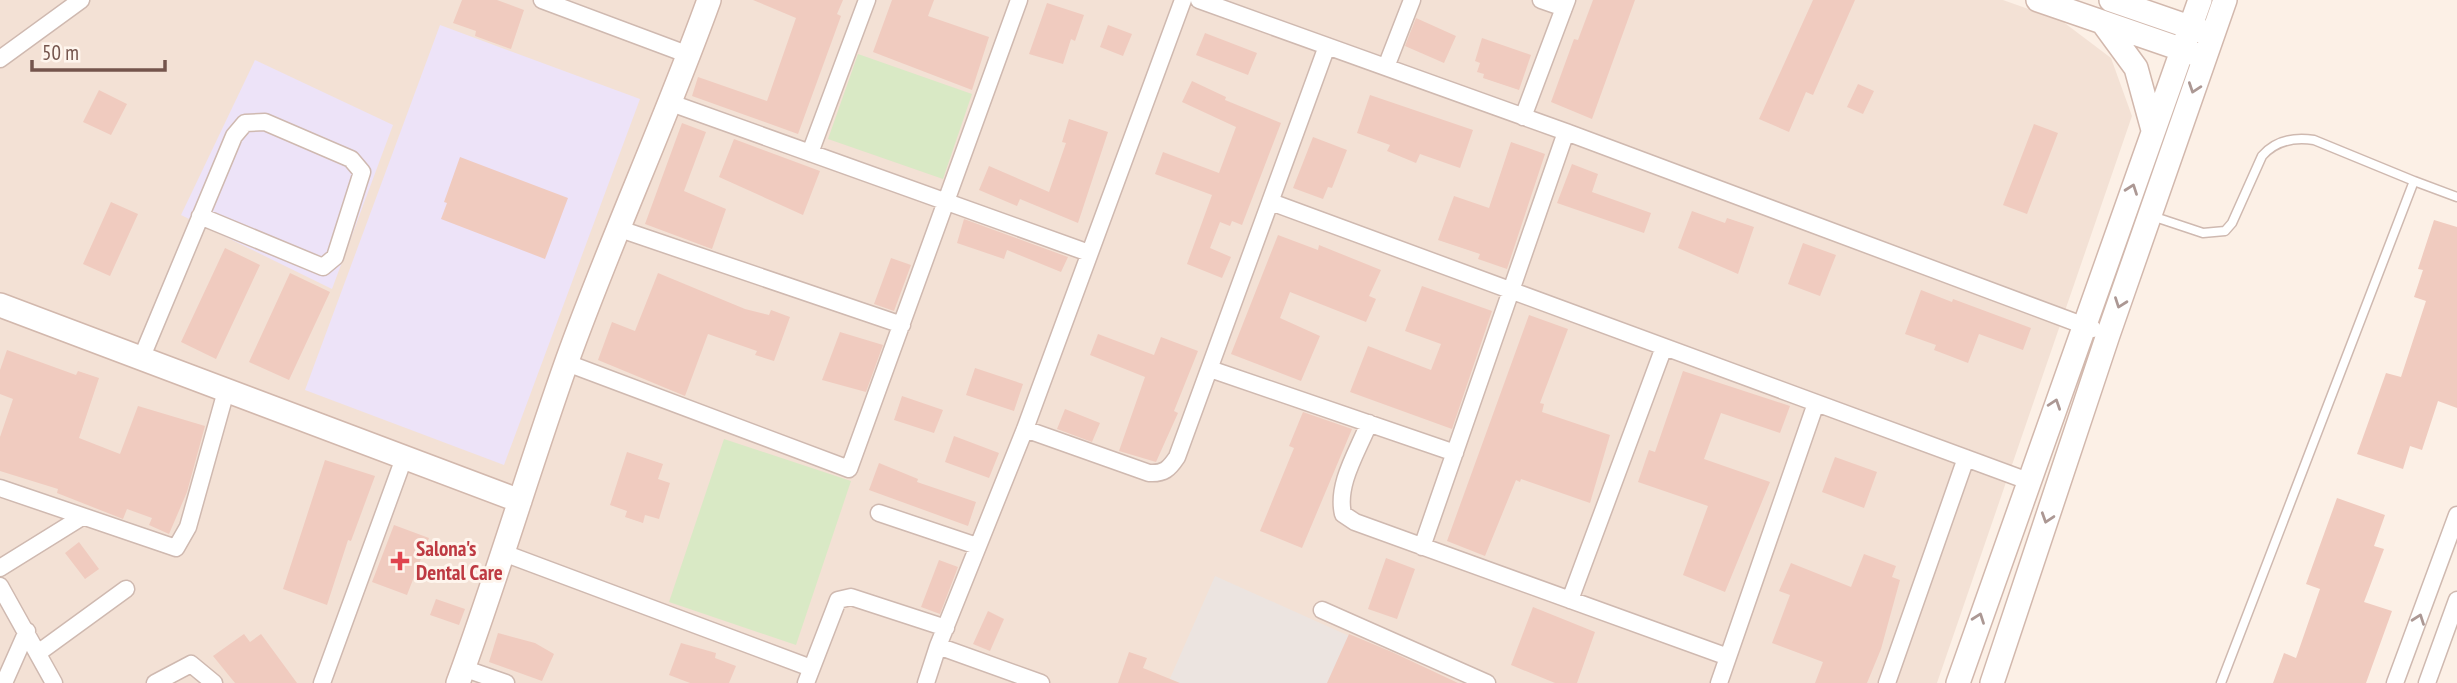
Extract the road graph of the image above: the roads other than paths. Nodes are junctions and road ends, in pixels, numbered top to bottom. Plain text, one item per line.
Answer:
1 (81, 0) edge
2 (709, 0) edge
3 (867, 0) edge
4 (1018, 0) edge
5 (1183, 0) edge
6 (1199, 0) edge
7 (1412, 0) edge
8 (1541, 0) edge
9 (2038, 0) edge
10 (2113, 0) edge
11 (2200, 0) edge
12 (2225, 0) edge
13 (552, 2) edge
14 (1566, 4) edge
15 (2062, 4) edge
16 (2103, 23) junction
17 (2190, 27) junction
18 (2212, 34) junction
19 (1327, 46) junction
20 (2182, 49) junction
21 (689, 55) junction
22 (2205, 57) junction
23 (0, 59) edge
24 (1386, 67) junction
25 (671, 103) junction
26 (1523, 117) junction
27 (2153, 130) junction
28 (1566, 132) junction
29 (810, 153) junction
30 (2414, 181) junction
31 (2457, 197) edge
32 (945, 202) junction
33 (1271, 202) junction
34 (200, 216) junction
35 (2151, 216) junction
36 (617, 228) junction
37 (1089, 253) junction
38 (1511, 291) junction
39 (0, 305) edge
40 (902, 325) junction
41 (2083, 325) junction
42 (2108, 335) junction
43 (1664, 347) junction
44 (141, 359) junction
45 (567, 363) junction
46 (1210, 369) junction
47 (226, 391) junction
48 (1816, 403) junction
49 (1369, 423) junction
50 (1025, 429) junction
51 (1455, 453) junction
52 (404, 458) junction
53 (1966, 458) junction
54 (2028, 481) junction
55 (0, 488) edge
56 (520, 502) junction
57 (879, 513) dead end
58 (2457, 515) edge
59 (82, 517) junction
60 (977, 545) junction
61 (1422, 547) junction
62 (501, 552) junction
63 (0, 568) edge
64 (0, 586) edge
65 (126, 589) dead end
66 (1570, 600) junction
67 (2457, 600) edge
68 (1322, 610) dead end
69 (946, 628) junction
70 (27, 631) junction
71 (2450, 638) edge
72 (938, 646) junction
73 (38, 653) junction
74 (1728, 657) junction
75 (808, 675) edge
76 (461, 676) edge
77 (4, 683) edge
78 (54, 683) edge
79 (155, 683) edge
80 (214, 683) edge
81 (322, 683) edge
82 (506, 683) edge
83 (926, 683) edge
84 (1041, 683) edge
85 (1487, 683) edge
86 (1719, 683) edge
87 (1888, 683) edge
88 (1958, 683) edge
89 (1992, 683) edge
90 (2221, 683) edge
91 (2395, 683) edge
92 (2427, 683) edge

1 - 23 street
2 - 21 main road
3 - 29 street
4 - 32 street
5 - 37 street
6 - 19 street
7 - 24 street
8 - 14 street
9 - 15 main road
10 - 17 main road
11 - 17 main road
12 - 18 main road
13 - 21 street
14 - 26 street
15 - 16 main road
16 - 20 main road
16 - 27 main road
17 - 18 main road
17 - 20 main road
18 - 22 main road
19 - 24 street
19 - 33 street
20 - 22 main road
20 - 27 main road
21 - 25 main road
22 -> 35 main road
24 - 26 street
25 - 29 street
25 - 36 main road
26 - 28 street
41 -> 27 main road
28 - 38 street
28 - 41 street
29 - 32 street
30 - 31 lane
30 - 35 lane
30 - 90 lane
32 - 37 street
32 - 40 street
33 - 38 street
33 - 46 street
34 - 34 street
34 - 44 street
35 -> 42 main road
36 - 40 street
36 - 45 main road
37 - 50 street
38 - 43 street
38 - 51 street
39 - 44 main road
40 - 45 street
41 - 42 street
54 -> 41 main road
42 -> 89 main road
43 - 48 street
43 - 66 street
44 - 47 main road
45 - 56 main road
46 - 49 street
46 - 50 street
47 - 52 main road
47 - 59 street
48 - 53 street
48 - 74 street
49 - 51 street
49 - 61 street
50 - 60 street
51 - 61 street
52 - 56 main road
52 - 81 street
53 - 54 street
53 - 87 street
88 -> 54 main road
55 - 59 street
56 - 62 main road
57 - 60 street
91 -> 58 street
59 - 63 street
60 - 69 street
61 - 66 street
62 - 75 street
62 - 76 main road
64 - 70 street
65 - 73 street
66 - 74 street
67 - 71 street
68 - 85 street
69 - 72 street
69 - 75 street
70 - 73 street
70 - 77 street
71 - 92 street
72 - 83 street
72 - 84 street
73 - 78 street
74 - 86 street
76 - 82 street
79 - 80 street

